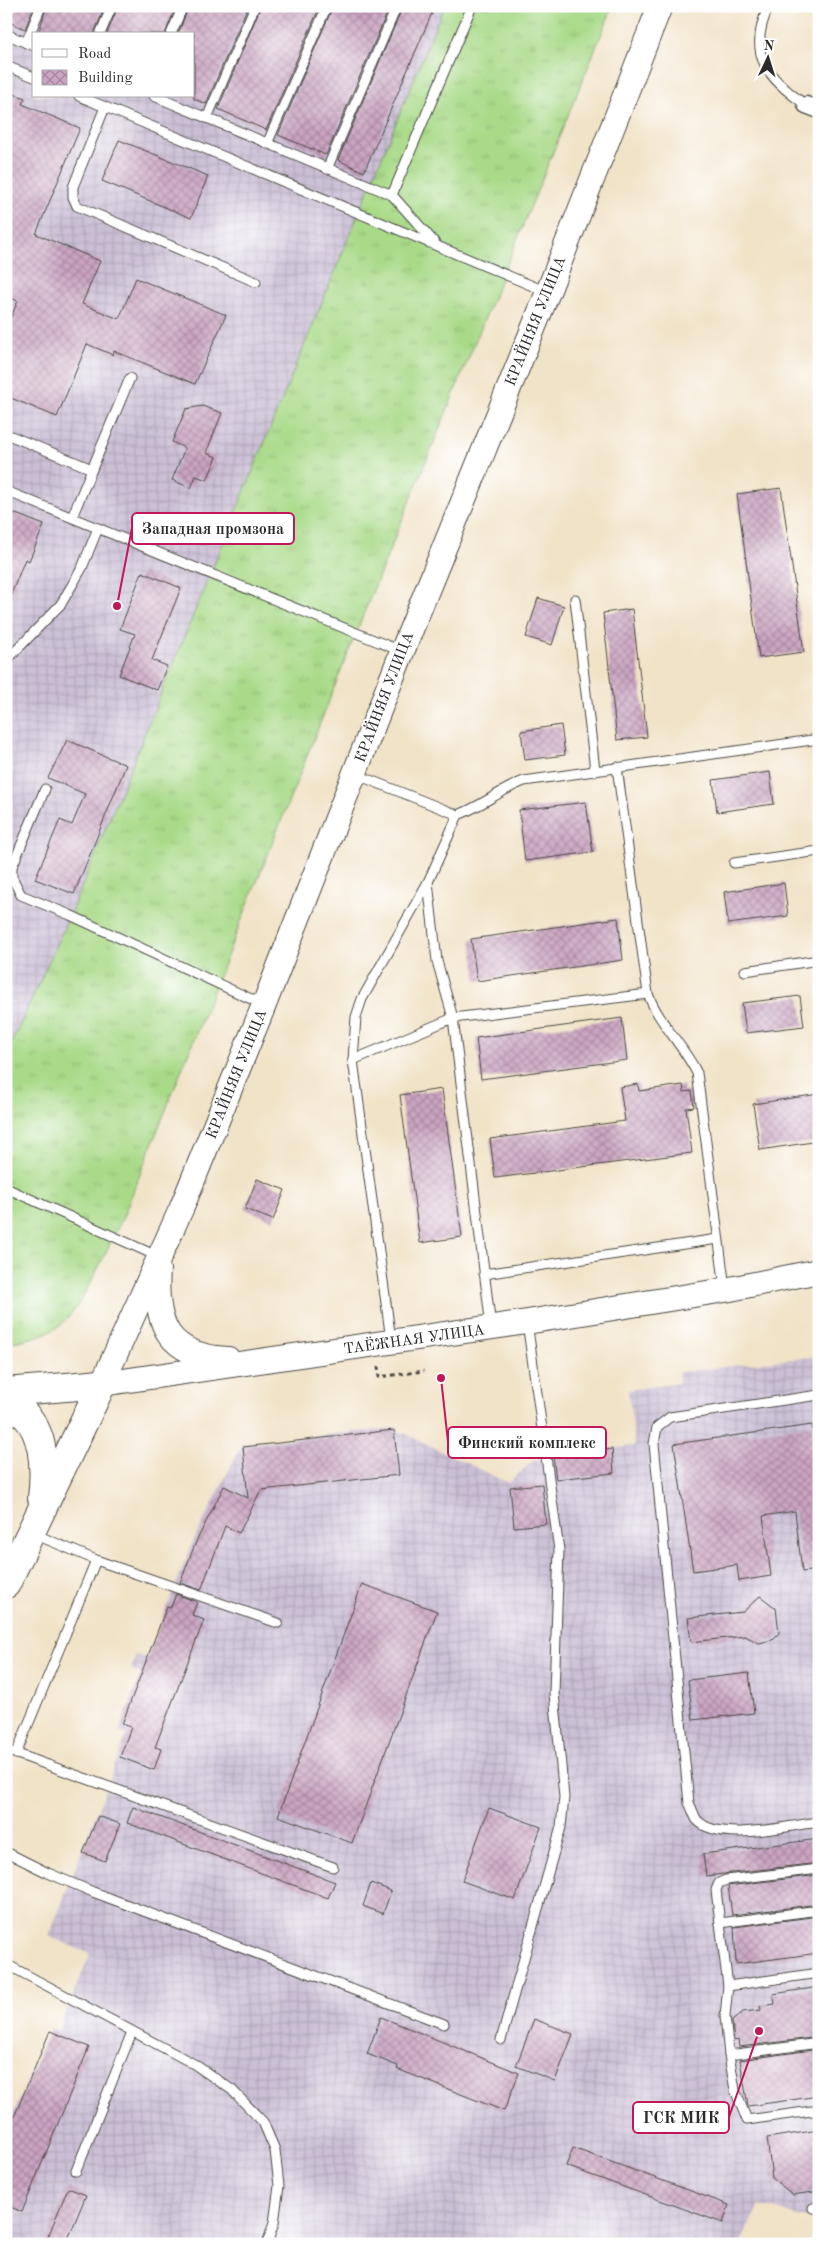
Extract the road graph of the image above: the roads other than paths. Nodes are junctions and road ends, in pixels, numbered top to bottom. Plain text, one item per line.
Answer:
1 (41, 6) edge
2 (112, 6) edge
3 (183, 6) edge
4 (255, 6) edge
5 (327, 6) edge
6 (397, 6) edge
7 (472, 6) edge
8 (660, 6) edge
9 (769, 6) edge
10 (33, 32) edge
11 (101, 32) edge
12 (173, 32) edge
13 (6, 34) edge
14 (30, 44) edge
15 (6, 66) edge
16 (32, 77) edge
17 (84, 98) edge
18 (159, 98) edge
19 (105, 107) junction
20 (813, 107) edge
21 (207, 118) junction
22 (267, 144) junction
23 (327, 169) junction
24 (392, 196) junction
25 (438, 246) junction
26 (256, 282) dead end
27 (548, 292) junction
28 (130, 378) dead end
29 (6, 434) edge
30 (92, 469) junction
31 (6, 491) edge
32 (72, 517) junction
33 (98, 528) junction
34 (575, 599) dead end
35 (402, 652) junction
36 (6, 661) edge
37 (819, 739) edge
38 (617, 767) junction
39 (595, 770) junction
40 (354, 774) junction
41 (45, 789) dead end
42 (458, 814) junction
43 (819, 851) edge
44 (734, 862) dead end
45 (428, 882) junction
46 (819, 960) edge
47 (745, 971) dead end
48 (648, 994) junction
49 (264, 1005) junction
50 (453, 1018) junction
51 (353, 1060) junction
52 (6, 1188) edge
53 (718, 1239) junction
54 (160, 1257) junction
55 (819, 1271) edge
56 (484, 1274) junction
57 (725, 1290) junction
58 (527, 1322) junction
59 (491, 1327) junction
60 (391, 1342) junction
61 (265, 1361) junction
62 (102, 1384) junction
63 (6, 1392) edge
64 (819, 1395) edge
65 (6, 1403) edge
66 (36, 1525) junction
67 (96, 1560) junction
68 (6, 1584) edge
69 (278, 1623) dead end
70 (6, 1750) edge
71 (16, 1754) junction
72 (819, 1822) edge
73 (6, 1852) edge
74 (333, 1867) dead end
75 (819, 1869) edge
76 (819, 1910) edge
77 (720, 1923) junction
78 (6, 1964) edge
79 (819, 1973) edge
80 (728, 1986) junction
81 (444, 2024) dead end
82 (132, 2032) junction
83 (501, 2040) dead end
84 (819, 2043) edge
85 (729, 2055) junction
86 (819, 2110) edge
87 (76, 2171) dead end
88 (267, 2244) edge

1 - 10 lane
2 - 11 lane
3 - 12 lane
4 - 21 lane
5 - 22 lane
6 - 23 lane
7 - 24 lane
8 - 27 main road, КРАЙНЯЯ УЛИЦА
9 - 20 lane
13 - 14 lane
15 - 16 lane
17 - 19 lane
18 - 21 lane
19 - 25 lane
19 - 26 lane
21 - 22 lane
22 - 23 lane
23 - 24 lane
24 - 25 lane
25 - 27 lane
27 - 35 main road, КРАЙНЯЯ УЛИЦА
28 - 30 lane
29 - 30 lane
30 - 32 lane
31 - 32 lane
32 - 33 lane
33 - 35 lane
33 - 36 lane
34 - 39 lane
35 - 40 main road, КРАЙНЯЯ УЛИЦА
37 - 38 lane
38 - 39 lane
38 - 48 lane
39 - 42 lane
40 - 42 lane
40 - 49 main road, КРАЙНЯЯ УЛИЦА
41 - 49 lane
42 - 45 lane
43 - 44 lane
45 - 50 lane
45 - 51 lane
46 - 47 lane
48 - 50 lane
48 - 53 lane
49 - 54 main road, КРАЙНЯЯ УЛИЦА
50 - 51 lane
50 - 56 lane
51 - 60 lane
52 - 54 lane
53 - 56 lane
53 - 57 lane
54 - 61 main road
54 - 62 main road, КРАЙНЯЯ УЛИЦА
55 - 57 main road, ТАЁЖНАЯ УЛИЦА
56 - 59 lane
57 - 58 main road, ТАЁЖНАЯ УЛИЦА
58 - 59 main road, ТАЁЖНАЯ УЛИЦА
58 - 83 lane
59 - 60 main road, ТАЁЖНАЯ УЛИЦА
60 - 61 main road, ТАЁЖНАЯ УЛИЦА
61 - 62 main road, ТАЁЖНАЯ УЛИЦА
62 - 63 highway, ТАЁЖНАЯ УЛИЦА
62 - 66 highway
64 - 72 lane
65 - 66 highway
66 - 67 lane
66 - 68 highway
67 - 69 lane
67 - 71 lane
70 - 71 lane
71 - 74 lane
73 - 81 lane
75 - 77 lane
76 - 77 lane
77 - 80 lane
78 - 82 lane
79 - 80 lane
80 - 85 lane
82 - 87 lane
82 - 88 lane
84 - 85 lane
85 - 86 lane

